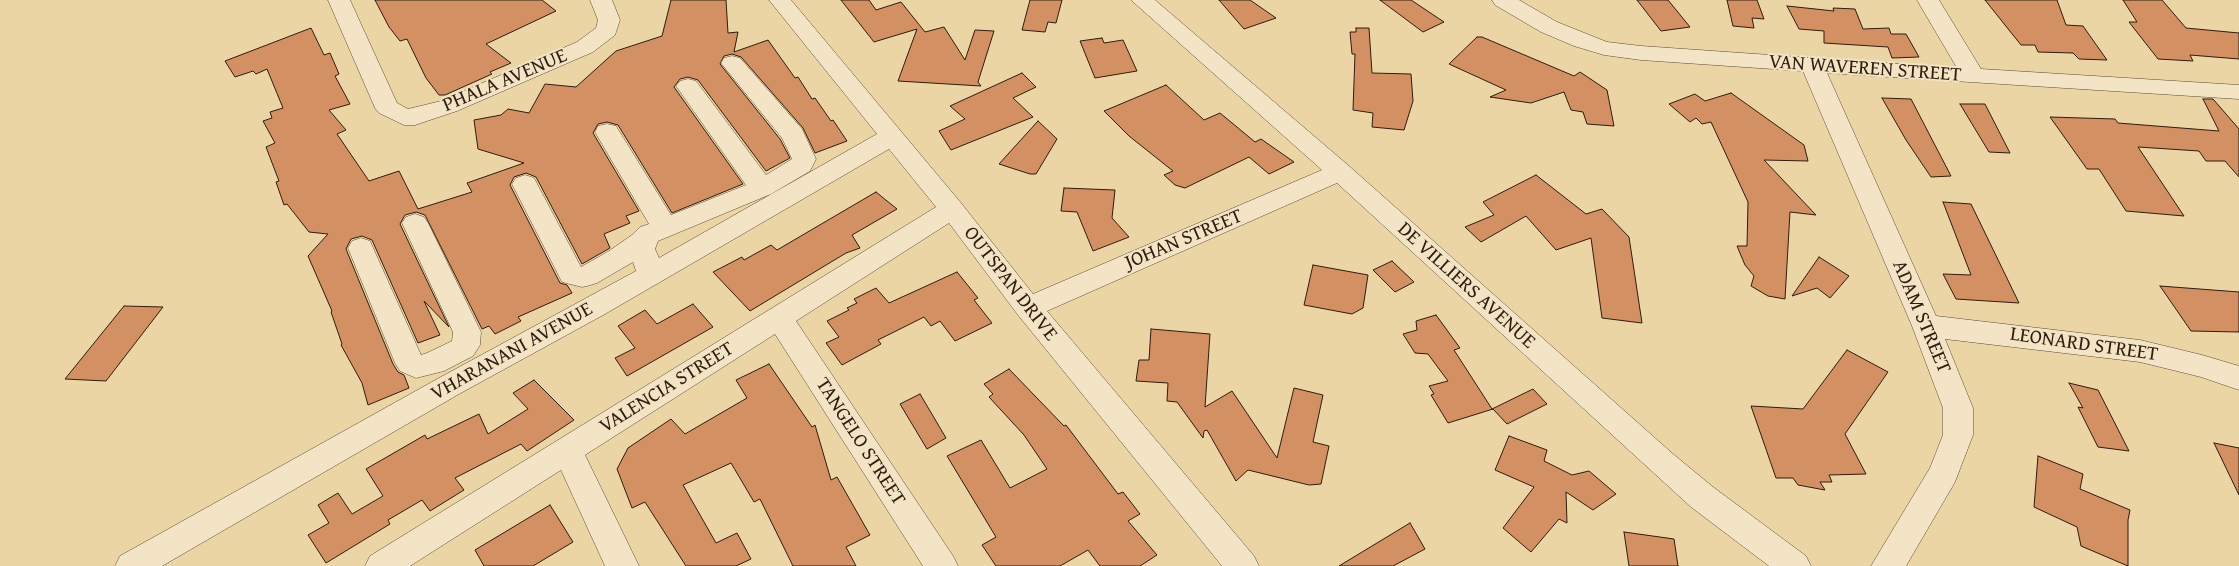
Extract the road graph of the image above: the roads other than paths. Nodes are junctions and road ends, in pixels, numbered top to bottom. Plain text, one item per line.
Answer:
1 (339, 0) edge
2 (601, 0) edge
3 (780, 0) edge
4 (1142, 0) edge
5 (1503, 0) edge
6 (1928, 0) edge
7 (732, 63) dead end
8 (1812, 66) junction
9 (1973, 76) junction
10 (688, 86) dead end
11 (2239, 92) edge
12 (607, 132) dead end
13 (891, 137) junction
14 (1340, 172) junction
15 (525, 184) dead end
16 (762, 188) junction
17 (952, 209) junction
18 (415, 223) dead end
19 (664, 226) junction
20 (642, 242) junction
21 (361, 248) dead end
22 (651, 273) junction
23 (1028, 308) junction
24 (780, 318) junction
25 (1926, 326) junction
26 (441, 375) junction
27 (2239, 378) edge
28 (567, 450) junction
29 (132, 566) edge
30 (382, 566) edge
31 (622, 566) edge
32 (941, 566) edge
33 (1242, 566) edge
34 (1794, 566) edge
35 (1888, 566) edge

1 - 2 street, PHALA AVENUE
3 - 13 street, OUTSPAN DRIVE
4 - 14 street, DE VILLIERS AVENUE
5 - 8 street, VAN WAVEREN STREET
6 - 9 street
7 - 16 street
8 - 9 street, VAN WAVEREN STREET
8 - 25 street, ADAM STREET
9 - 11 street, VAN WAVEREN STREET
10 - 16 street
12 - 19 street
13 - 17 street, OUTSPAN DRIVE
13 - 22 street, VHARANANI AVENUE
14 - 23 street, JOHAN STREET
14 - 34 street, DE VILLIERS AVENUE
15 - 20 street
16 - 19 street
17 - 23 street, OUTSPAN DRIVE
17 - 24 street, VALENCIA STREET
18 - 26 street
19 - 20 street
20 - 22 street
21 - 26 street
22 - 26 street, VHARANANI AVENUE
23 - 33 street, OUTSPAN DRIVE
24 - 28 street, VALENCIA STREET
24 - 32 street, TANGELO STREET
25 - 27 street, LEONARD STREET
25 - 35 street, ADAM STREET
26 - 29 street, VHARANANI AVENUE
28 - 30 street, VALENCIA STREET
28 - 31 street

